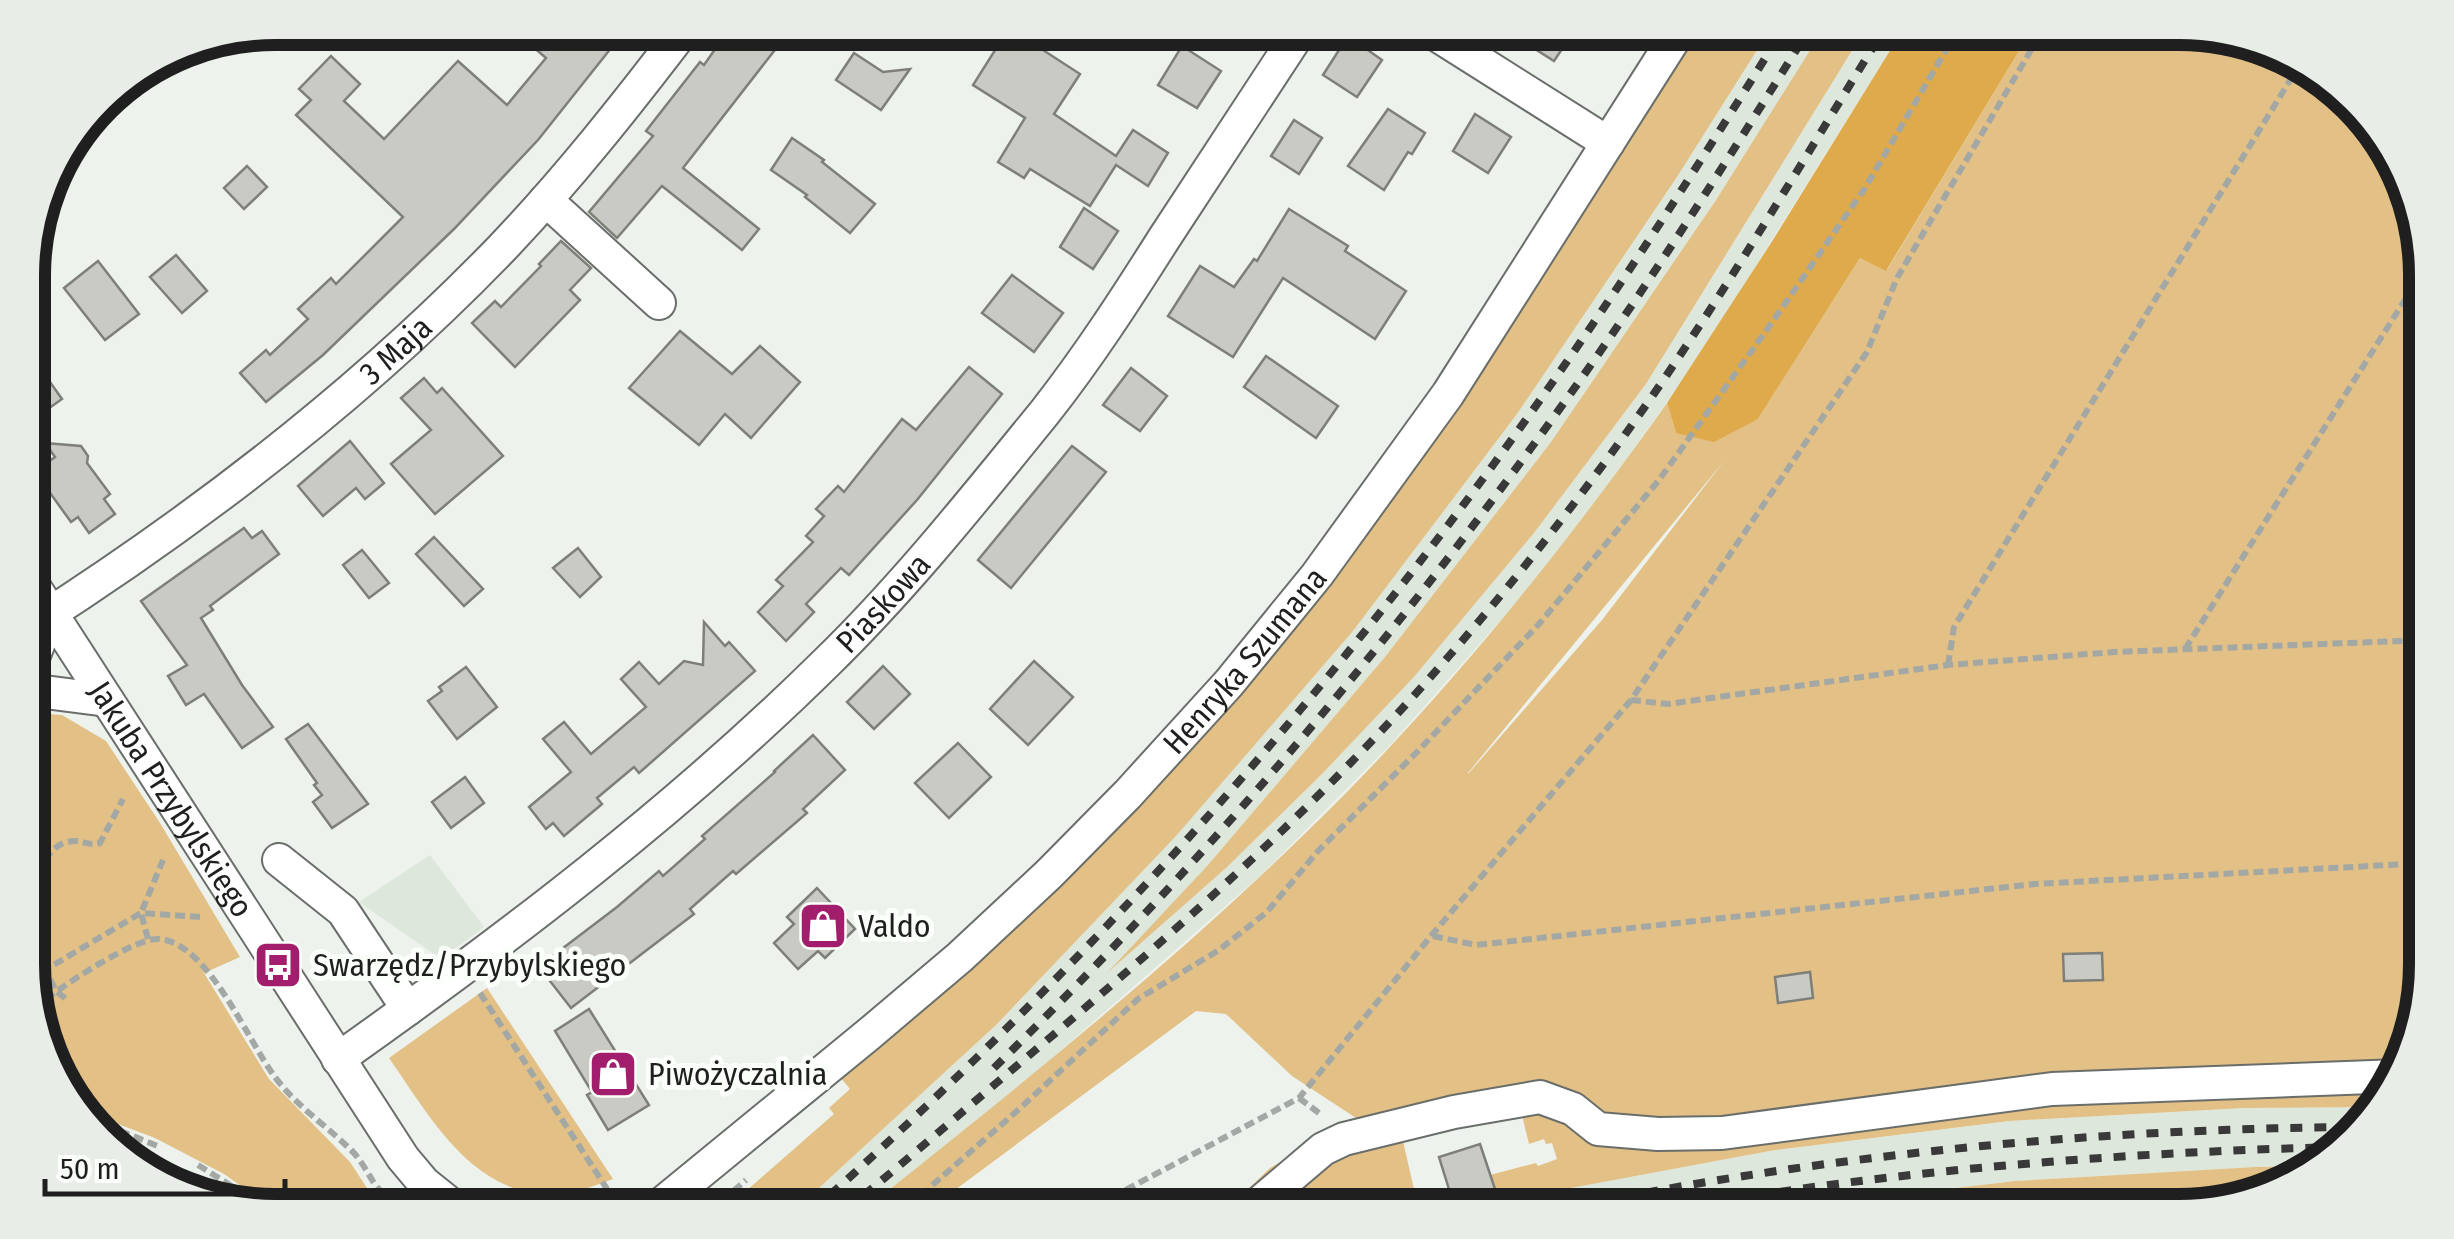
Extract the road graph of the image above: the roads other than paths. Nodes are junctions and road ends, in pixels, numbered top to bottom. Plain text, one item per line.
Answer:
1 (671, 45) edge
2 (1291, 45) edge
3 (1453, 45) edge
4 (1669, 45) edge
5 (1608, 144) junction
6 (546, 200) junction
7 (659, 303) dead end
8 (45, 617) edge
9 (45, 626) edge
10 (45, 692) edge
11 (107, 700) junction
12 (279, 860) dead end
13 (408, 1009) junction
14 (338, 1059) junction
15 (2379, 1077) edge
16 (437, 1194) edge
17 (663, 1194) edge
18 (1270, 1194) edge

1 - 6 street, 3 Maja
2 - 13 street, Piaskowa
3 - 5 street
4 - 5 street, Henryka Szumana
5 - 17 street, Henryka Szumana
6 - 7 street
6 - 8 street, 3 Maja
9 - 11 street, Jakuba Przybylskiego
10 - 11 street
11 - 14 street, Jakuba Przybylskiego
12 - 13 street
13 - 14 street, Piaskowa
14 - 16 street, Jakuba Przybylskiego
15 - 18 street

